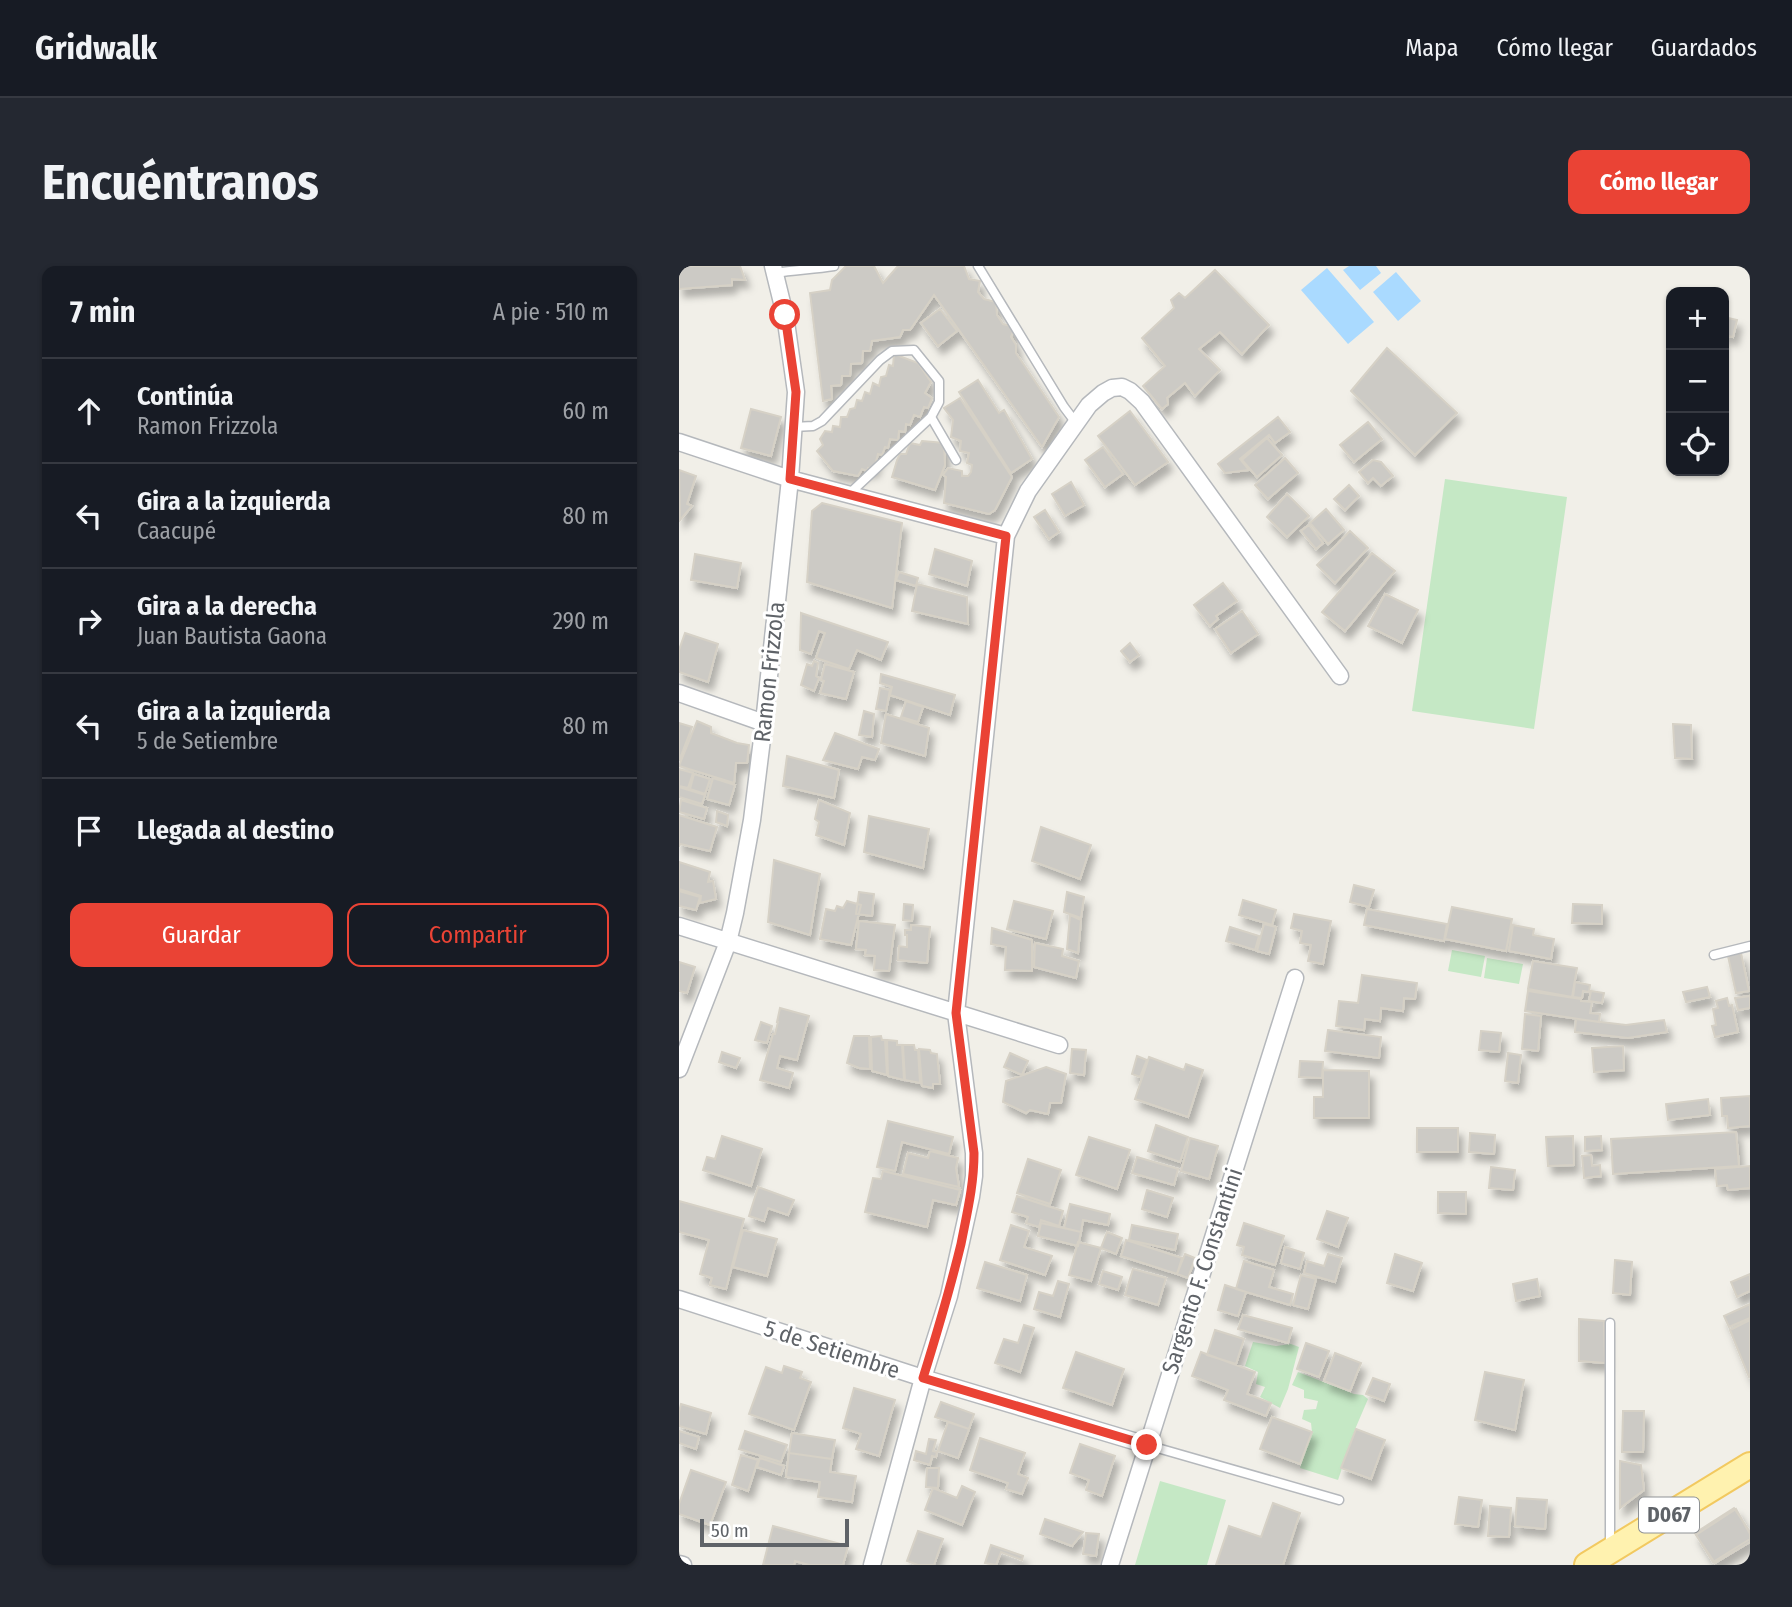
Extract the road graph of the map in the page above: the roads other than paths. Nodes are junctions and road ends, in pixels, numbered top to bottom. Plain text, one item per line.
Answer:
1 (834, 266) edge
2 (978, 266) edge
3 (774, 270) edge
4 (931, 417) junction
5 (1076, 423) junction
6 (793, 427) junction
7 (679, 442) edge
8 (956, 460) dead end
9 (790, 479) junction
10 (849, 494) junction
11 (1006, 536) junction
12 (1340, 676) dead end
13 (679, 693) edge
14 (764, 723) junction
15 (679, 926) edge
16 (728, 942) junction
17 (1750, 946) edge
18 (1714, 955) dead end
19 (1295, 978) dead end
20 (956, 1013) junction
21 (1059, 1045) dead end
22 (679, 1069) edge
23 (679, 1298) edge
24 (1610, 1323) dead end
25 (923, 1378) junction
26 (1147, 1445) junction
27 (1750, 1465) edge
28 (1339, 1500) dead end
29 (1618, 1553) edge
30 (872, 1565) edge
31 (1109, 1565) edge
32 (1587, 1565) edge

1 - 3 lane
2 - 5 lane
3 - 6 street, Ramon Frizzola
4 - 6 lane
4 - 8 lane
4 - 10 lane
5 - 11 street
5 - 12 street
6 - 9 street, Ramon Frizzola
7 - 9 street
9 - 10 street
9 - 14 street, Ramon Frizzola
10 - 11 street
11 - 20 street
13 - 14 street
14 - 16 street, Ramon Frizzola
15 - 16 street
16 - 20 street
16 - 22 street, Ramon Frizzola
17 - 18 lane
19 - 26 street, Sargento F. Constantini
20 - 21 street
20 - 25 street
23 - 25 street, 5 de Setiembre
24 - 29 lane
25 - 26 street, 5 de Setiembre
25 - 30 street
26 - 28 lane
26 - 31 street, Sargento F. Constantini
27 - 29 main road, D067
29 - 32 main road, D067

